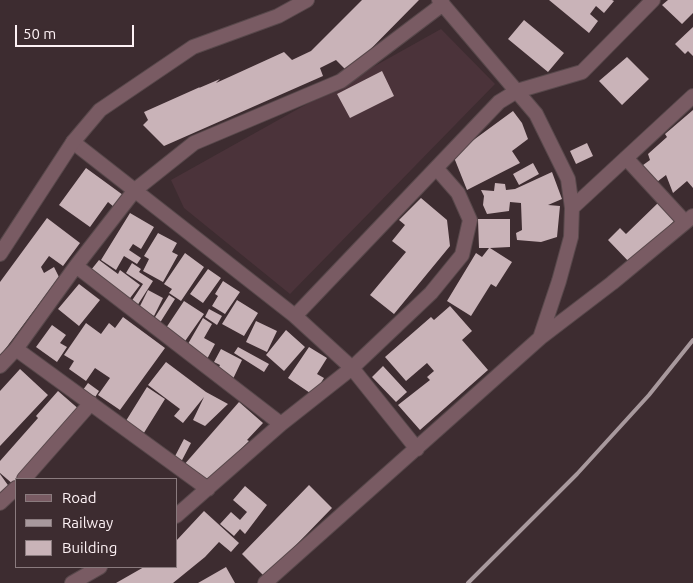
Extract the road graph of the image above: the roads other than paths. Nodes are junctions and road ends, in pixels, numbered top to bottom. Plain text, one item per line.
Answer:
1 (307, 0) edge
2 (653, 0) edge
3 (441, 2) edge
4 (517, 91) junction
5 (693, 96) edge
6 (73, 142) junction
7 (626, 158) junction
8 (437, 169) junction
9 (135, 190) junction
10 (572, 208) junction
11 (689, 219) edge
12 (0, 254) edge
13 (76, 266) junction
14 (295, 316) junction
15 (540, 338) junction
16 (16, 349) junction
17 (0, 366) edge
18 (352, 368) junction
19 (91, 403) junction
20 (281, 424) junction
21 (417, 449) junction
22 (25, 478) edge
23 (15, 489) edge
24 (208, 489) junction
25 (0, 502) edge
26 (178, 514) edge
27 (98, 568) edge
28 (72, 583) edge
29 (265, 583) edge

1 - 6 street
2 - 4 street
3 - 4 street
3 - 9 street
4 - 8 street
4 - 10 street
5 - 7 street
6 - 9 street
6 - 12 street
7 - 10 street
7 - 11 street
8 - 14 street
8 - 18 street
9 - 13 street
9 - 14 street
10 - 15 street
11 - 15 street
13 - 16 street
13 - 20 street
14 - 18 street
15 - 21 street
16 - 17 street
16 - 19 street
18 - 20 street
18 - 21 street
19 - 22 street
19 - 24 street
20 - 24 street
21 - 29 street
23 - 25 street
24 - 26 street
27 - 28 street

